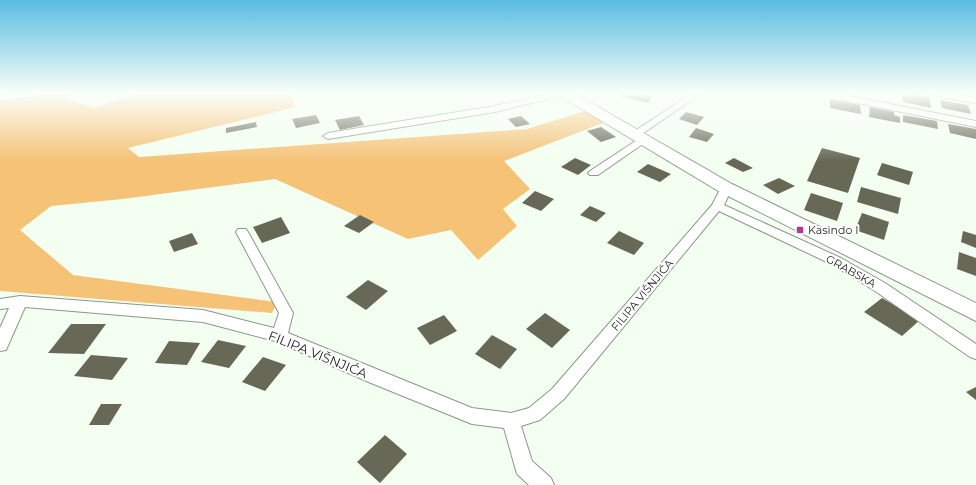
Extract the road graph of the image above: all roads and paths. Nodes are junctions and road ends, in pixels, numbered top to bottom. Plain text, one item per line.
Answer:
1 (454, 116) edge
2 (604, 116) edge
3 (667, 116) edge
4 (934, 116) edge
5 (976, 124) edge
6 (328, 136) dead end
7 (639, 136) junction
8 (594, 174) dead end
9 (726, 188) junction
10 (717, 206) junction
11 (242, 232) dead end
12 (20, 300) junction
13 (0, 304) edge
14 (976, 313) edge
15 (279, 336) junction
16 (0, 345) edge
17 (976, 352) edge
18 (511, 421) junction
19 (544, 485) edge

1 - 6 street
2 - 7 street
3 - 7 street
4 - 5 street
7 - 8 street
7 - 9 street
9 - 10 street, FILIPA VIŠNJIĆA
9 - 14 street
10 - 17 street, GRABSKA
10 - 18 street, FILIPA VIŠNJIĆA
11 - 15 street
12 - 13 street, FILIPA VIŠNJIĆA
12 - 15 street, FILIPA VIŠNJIĆA
12 - 16 street
15 - 18 street, FILIPA VIŠNJIĆA
18 - 19 street

